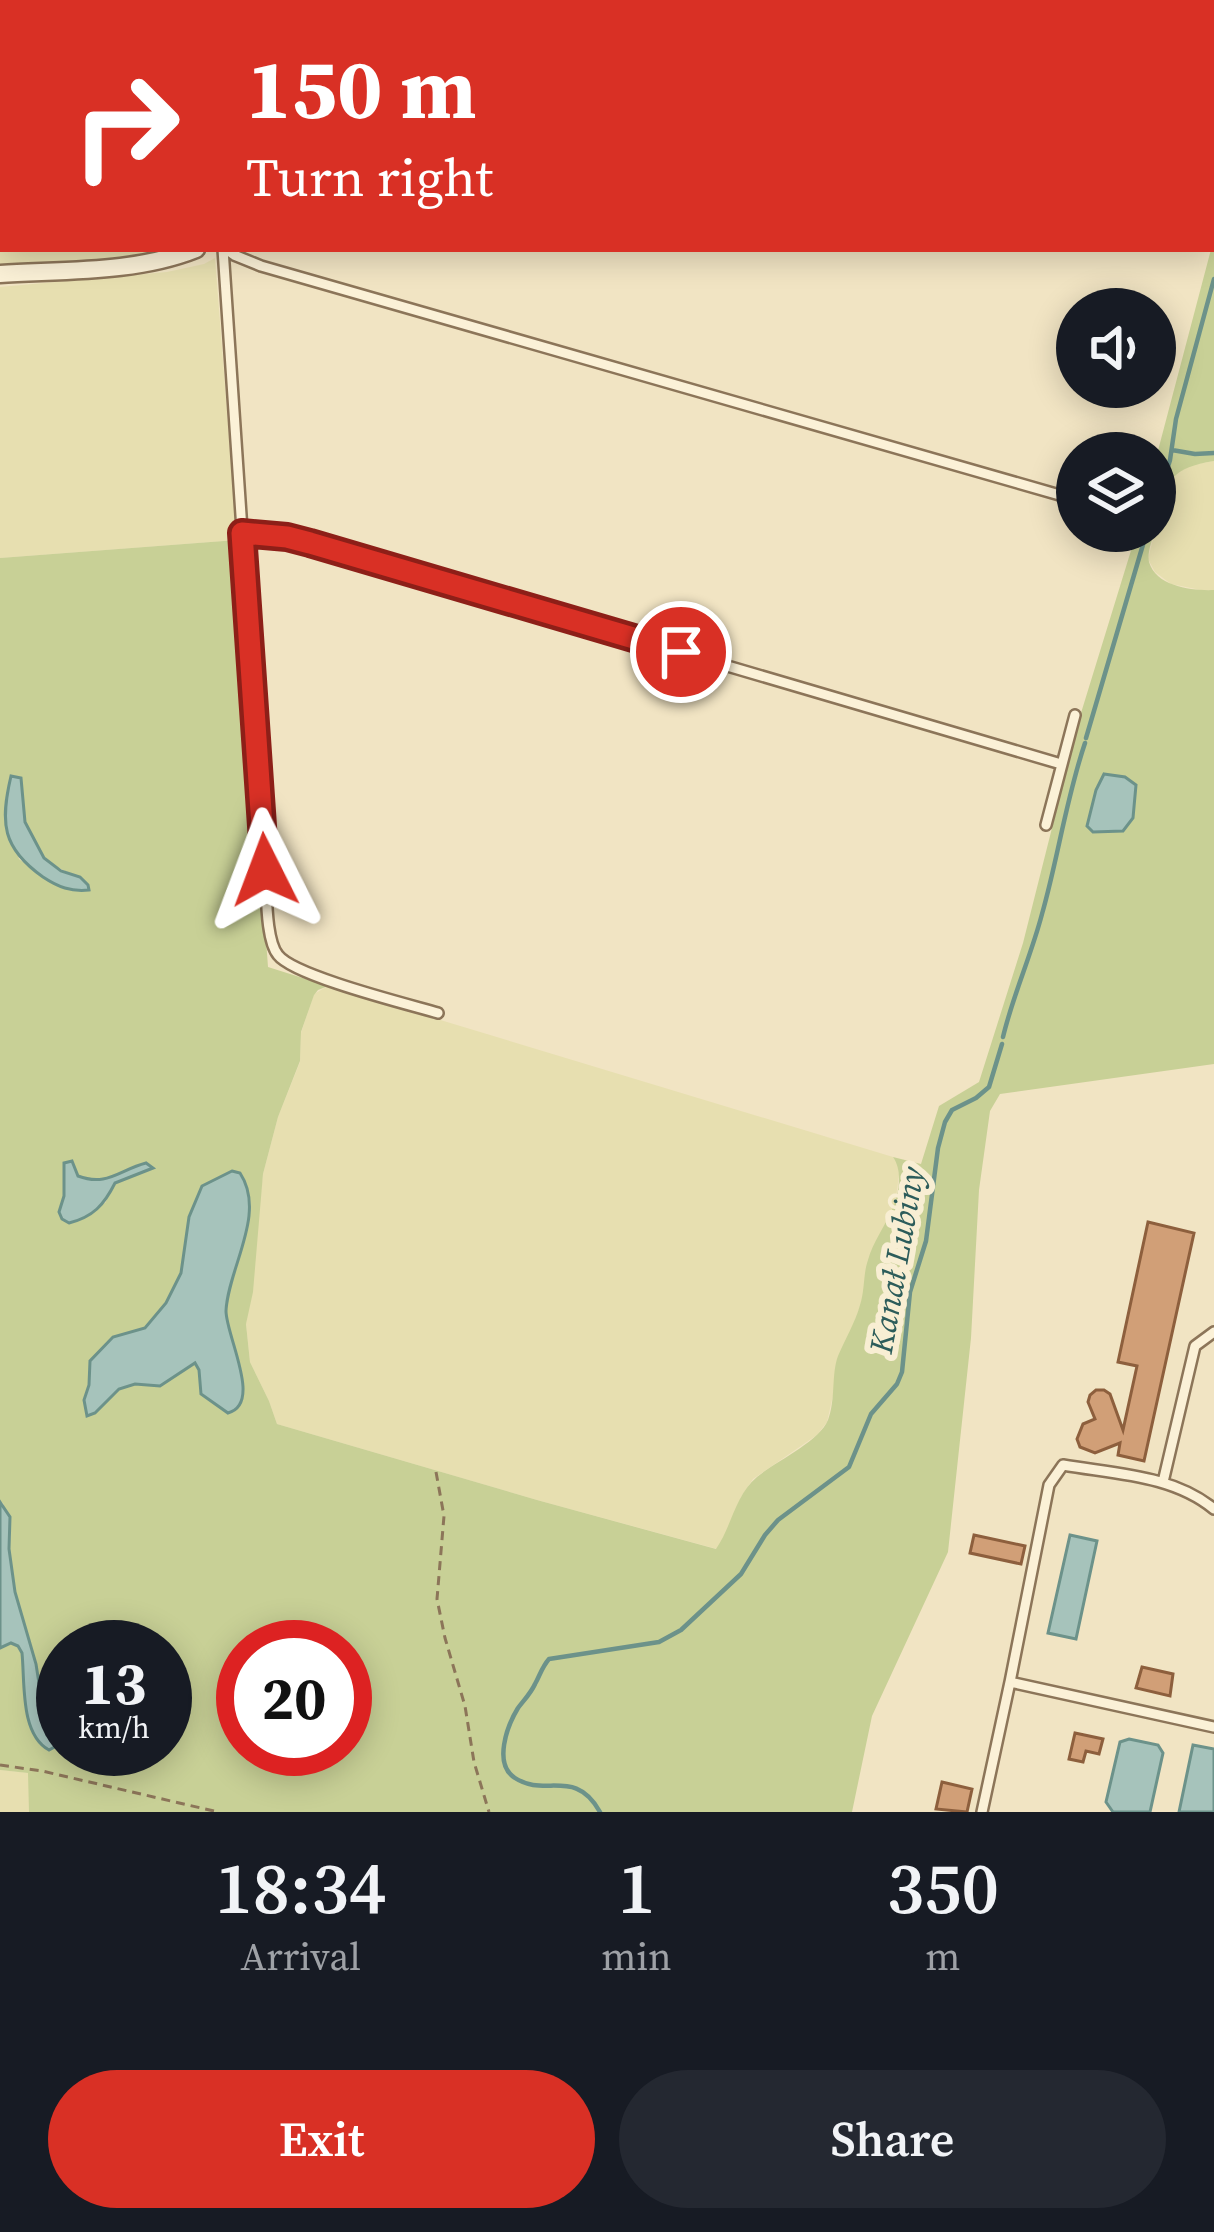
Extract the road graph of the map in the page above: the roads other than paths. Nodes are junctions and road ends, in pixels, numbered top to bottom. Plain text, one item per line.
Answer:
1 (188, 252) edge
2 (225, 252) edge
3 (231, 252) edge
4 (0, 274) edge
5 (1056, 494) edge
6 (242, 533) junction
7 (1075, 715) dead end
8 (1061, 764) junction
9 (1046, 826) dead end
10 (274, 947) junction
11 (275, 970) dead end
12 (439, 1013) dead end
13 (1214, 1332) edge
14 (1163, 1483) junction
15 (1214, 1509) edge
16 (1010, 1682) junction
17 (1214, 1727) edge
18 (982, 1812) edge

1 - 4 street
2 - 6 lane
3 - 5 lane
6 - 8 lane
6 - 10 lane
7 - 8 lane
8 - 9 lane
10 - 11 lane
10 - 12 lane
13 - 14 lane
14 - 15 lane
14 - 16 lane
16 - 17 lane
16 - 18 lane

